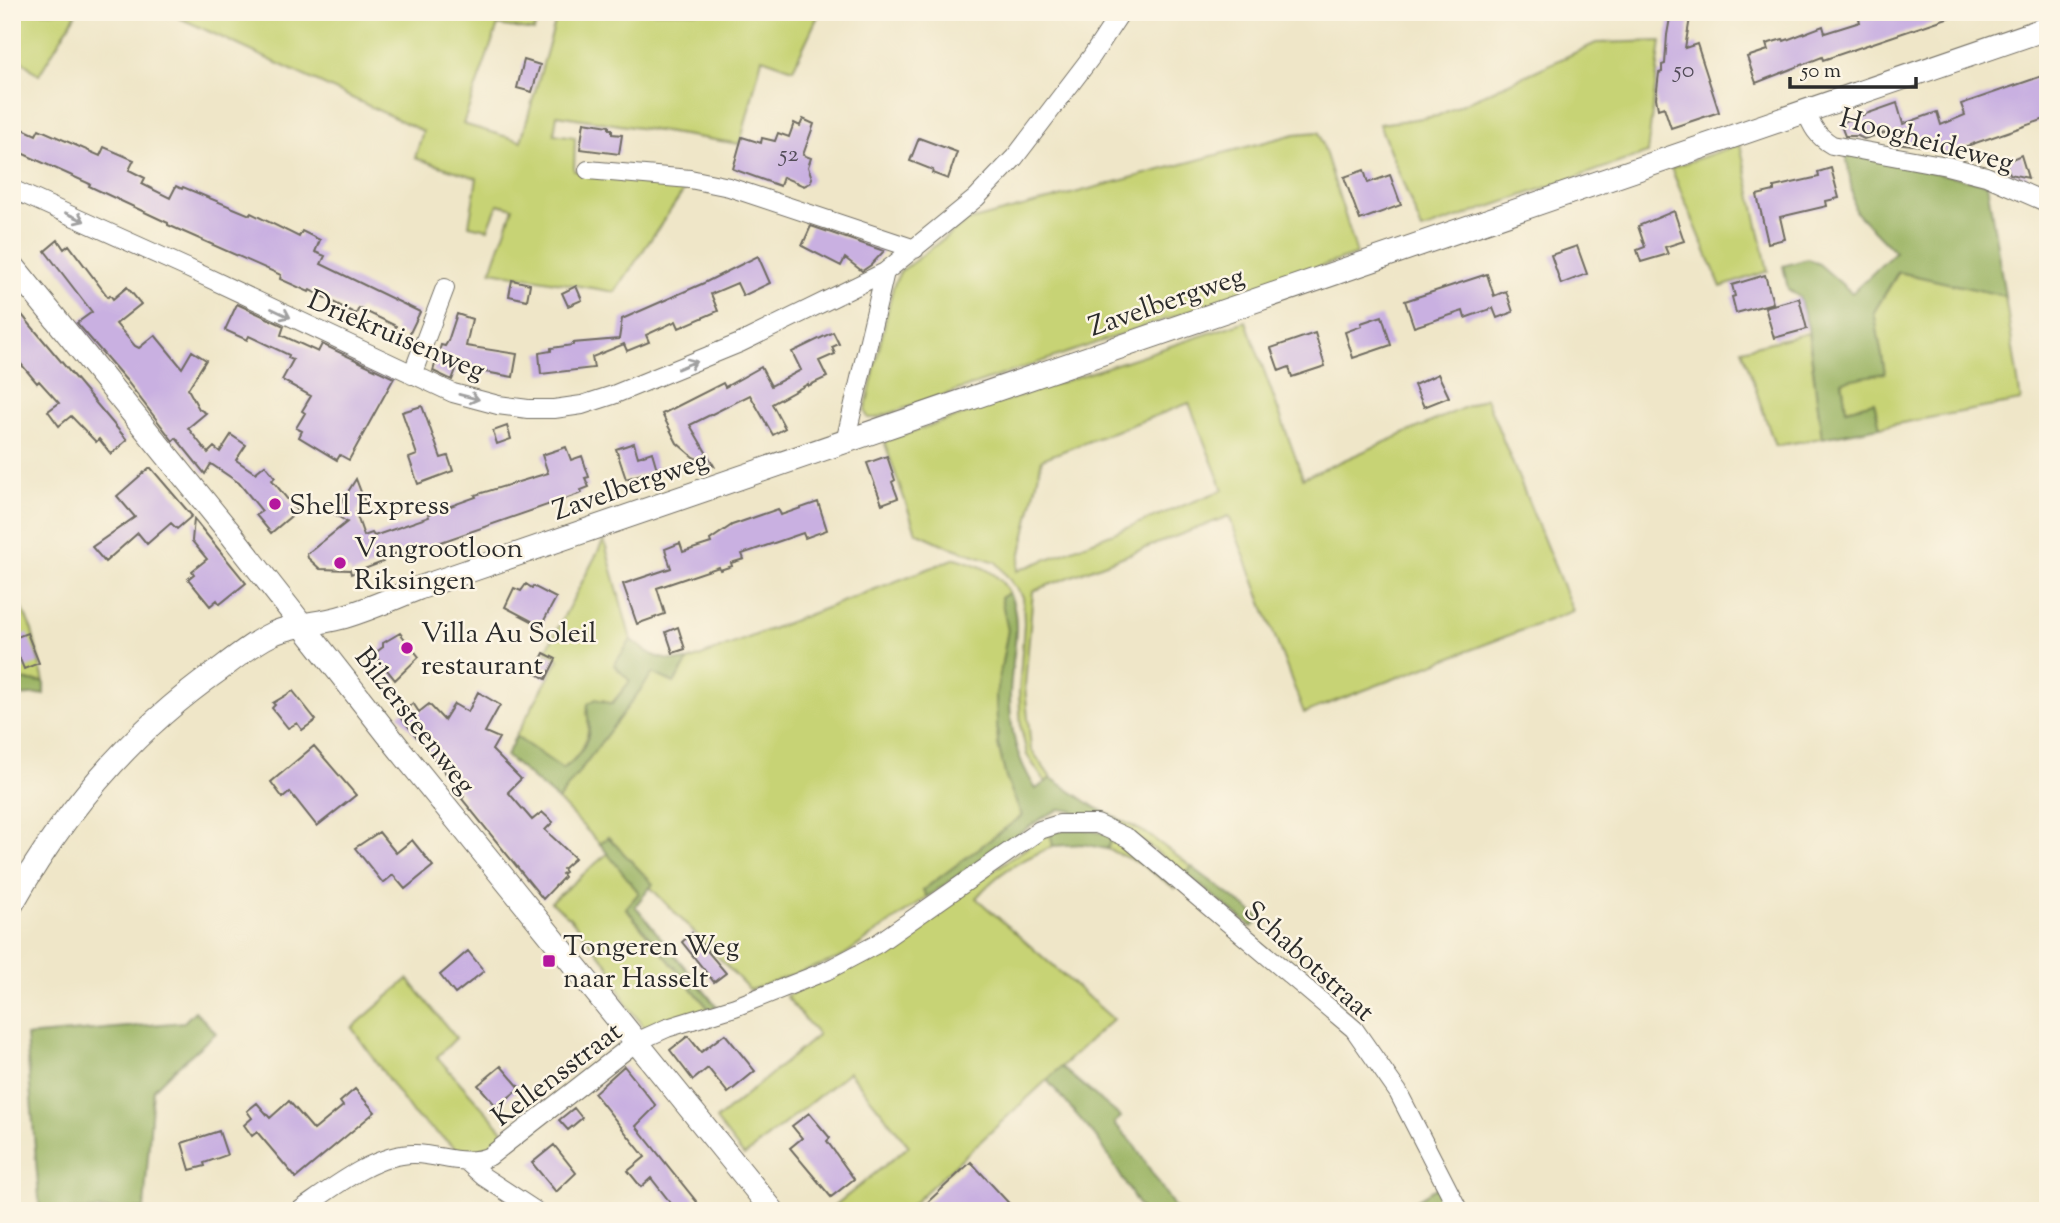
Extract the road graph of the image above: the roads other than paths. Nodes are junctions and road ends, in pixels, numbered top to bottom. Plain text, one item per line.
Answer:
1 (1121, 12) edge
2 (2048, 28) edge
3 (1806, 111) junction
4 (588, 170) dead end
5 (12, 190) edge
6 (2048, 203) edge
7 (915, 249) junction
8 (12, 265) edge
9 (885, 272) junction
10 (445, 288) dead end
11 (412, 375) junction
12 (845, 442) junction
13 (303, 624) junction
14 (1059, 824) joint
15 (12, 904) edge
16 (636, 1042) junction
17 (466, 1161) junction
18 (299, 1211) edge
19 (536, 1211) edge
20 (773, 1211) edge
21 (1459, 1211) edge

1 - 7 street, Driekruisenweg
2 - 3 main road, Zavelbergweg
3 - 6 street, Hoogheideweg
3 - 12 main road, Zavelbergweg
4 - 7 street
5 -> 11 street, Driekruisenweg
7 - 9 street, Driekruisenweg
8 - 13 main road, Bilzersteenweg
11 -> 9 street, Driekruisenweg
9 - 12 street
10 - 11 street
12 - 13 main road, Zavelbergweg
13 - 15 main road, Zavelbergweg
13 - 16 main road, Bilzersteenweg
14 - 16 street, Kellensstraat
14 - 21 street, Schabotstraat
16 - 17 street, Kellensstraat
16 - 20 main road, Bilzersteenweg
17 - 18 street, Kellensstraat
17 - 19 street

